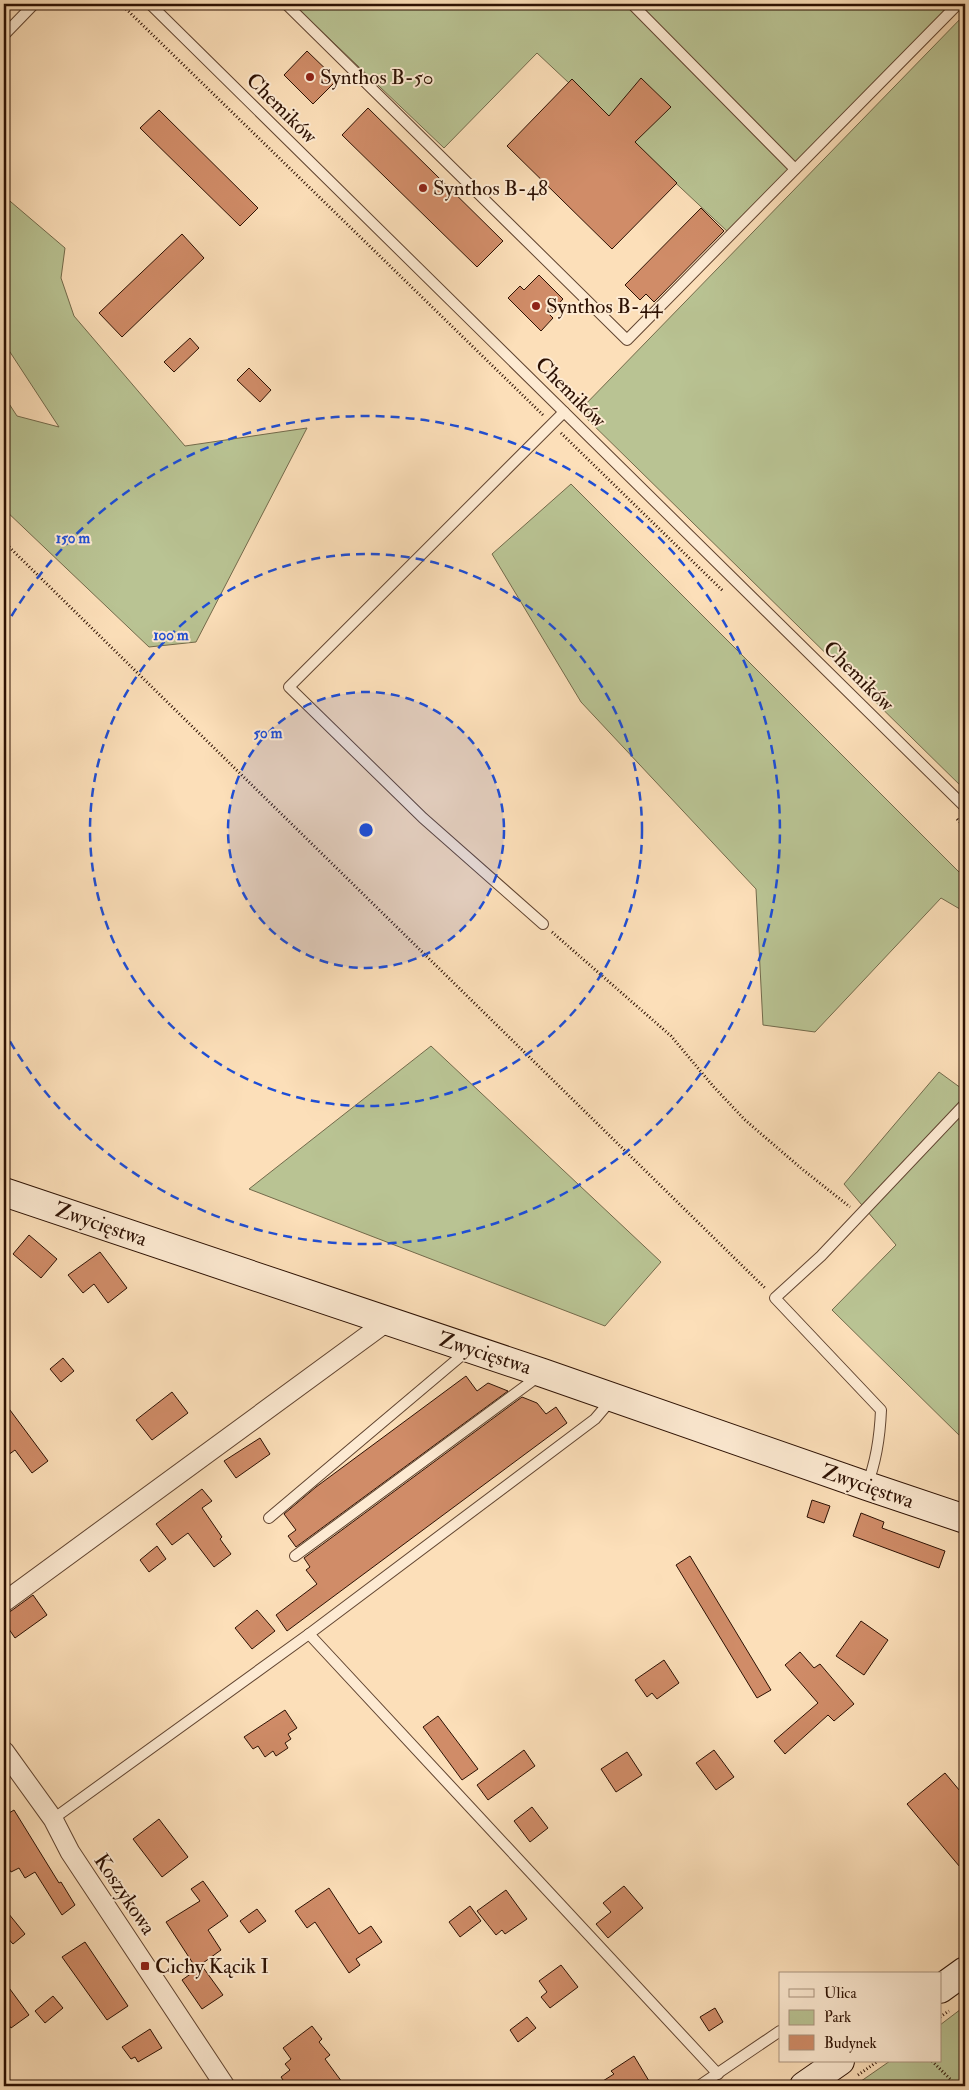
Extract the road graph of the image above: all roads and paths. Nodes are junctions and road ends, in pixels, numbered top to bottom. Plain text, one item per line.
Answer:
1 (34, 4) edge
2 (150, 4) edge
3 (286, 4) edge
4 (632, 4) edge
5 (958, 4) edge
6 (4, 34) edge
7 (795, 169) junction
8 (564, 412) junction
9 (4, 542) edge
10 (965, 807) edge
11 (543, 924) joint
12 (965, 1104) edge
13 (4, 1192) edge
14 (860, 1215) junction
15 (775, 1298) junction
16 (389, 1320) junction
17 (469, 1349) junction
18 (544, 1373) junction
19 (613, 1398) junction
20 (867, 1486) junction
21 (269, 1518) dead end
22 (965, 1519) edge
23 (295, 1556) dead end
24 (4, 1602) edge
25 (309, 1634) junction
26 (4, 1751) edge
27 (53, 1819) junction
28 (965, 1971) edge
29 (942, 1988) edge
30 (779, 2032) edge
31 (839, 2062) edge
32 (933, 2062) edge
33 (718, 2074) junction
34 (225, 2086) edge
35 (699, 2086) edge
36 (804, 2086) edge
37 (957, 2086) edge

1 - 6 lane
2 - 8 lane, Chemików
3 - 7 lane
4 - 7 lane
5 - 7 lane
8 - 10 lane, Chemików
8 - 11 lane
9 - 15 path
11 - 14 path
12 - 14 lane
13 - 16 street, Zwycięstwa
14 - 15 lane
15 - 20 lane
16 - 17 street, Zwycięstwa
16 - 24 street
17 - 18 street, Zwycięstwa
17 - 21 lane
18 - 19 street, Zwycięstwa
18 - 23 lane
19 - 20 street, Zwycięstwa
19 - 25 lane
20 - 22 street, Zwycięstwa
25 - 27 lane
25 - 33 lane
26 - 27 street, Koszykowa
27 - 34 street, Koszykowa
28 - 29 street
30 - 33 lane
31 - 36 street
32 - 37 path
33 - 35 lane

